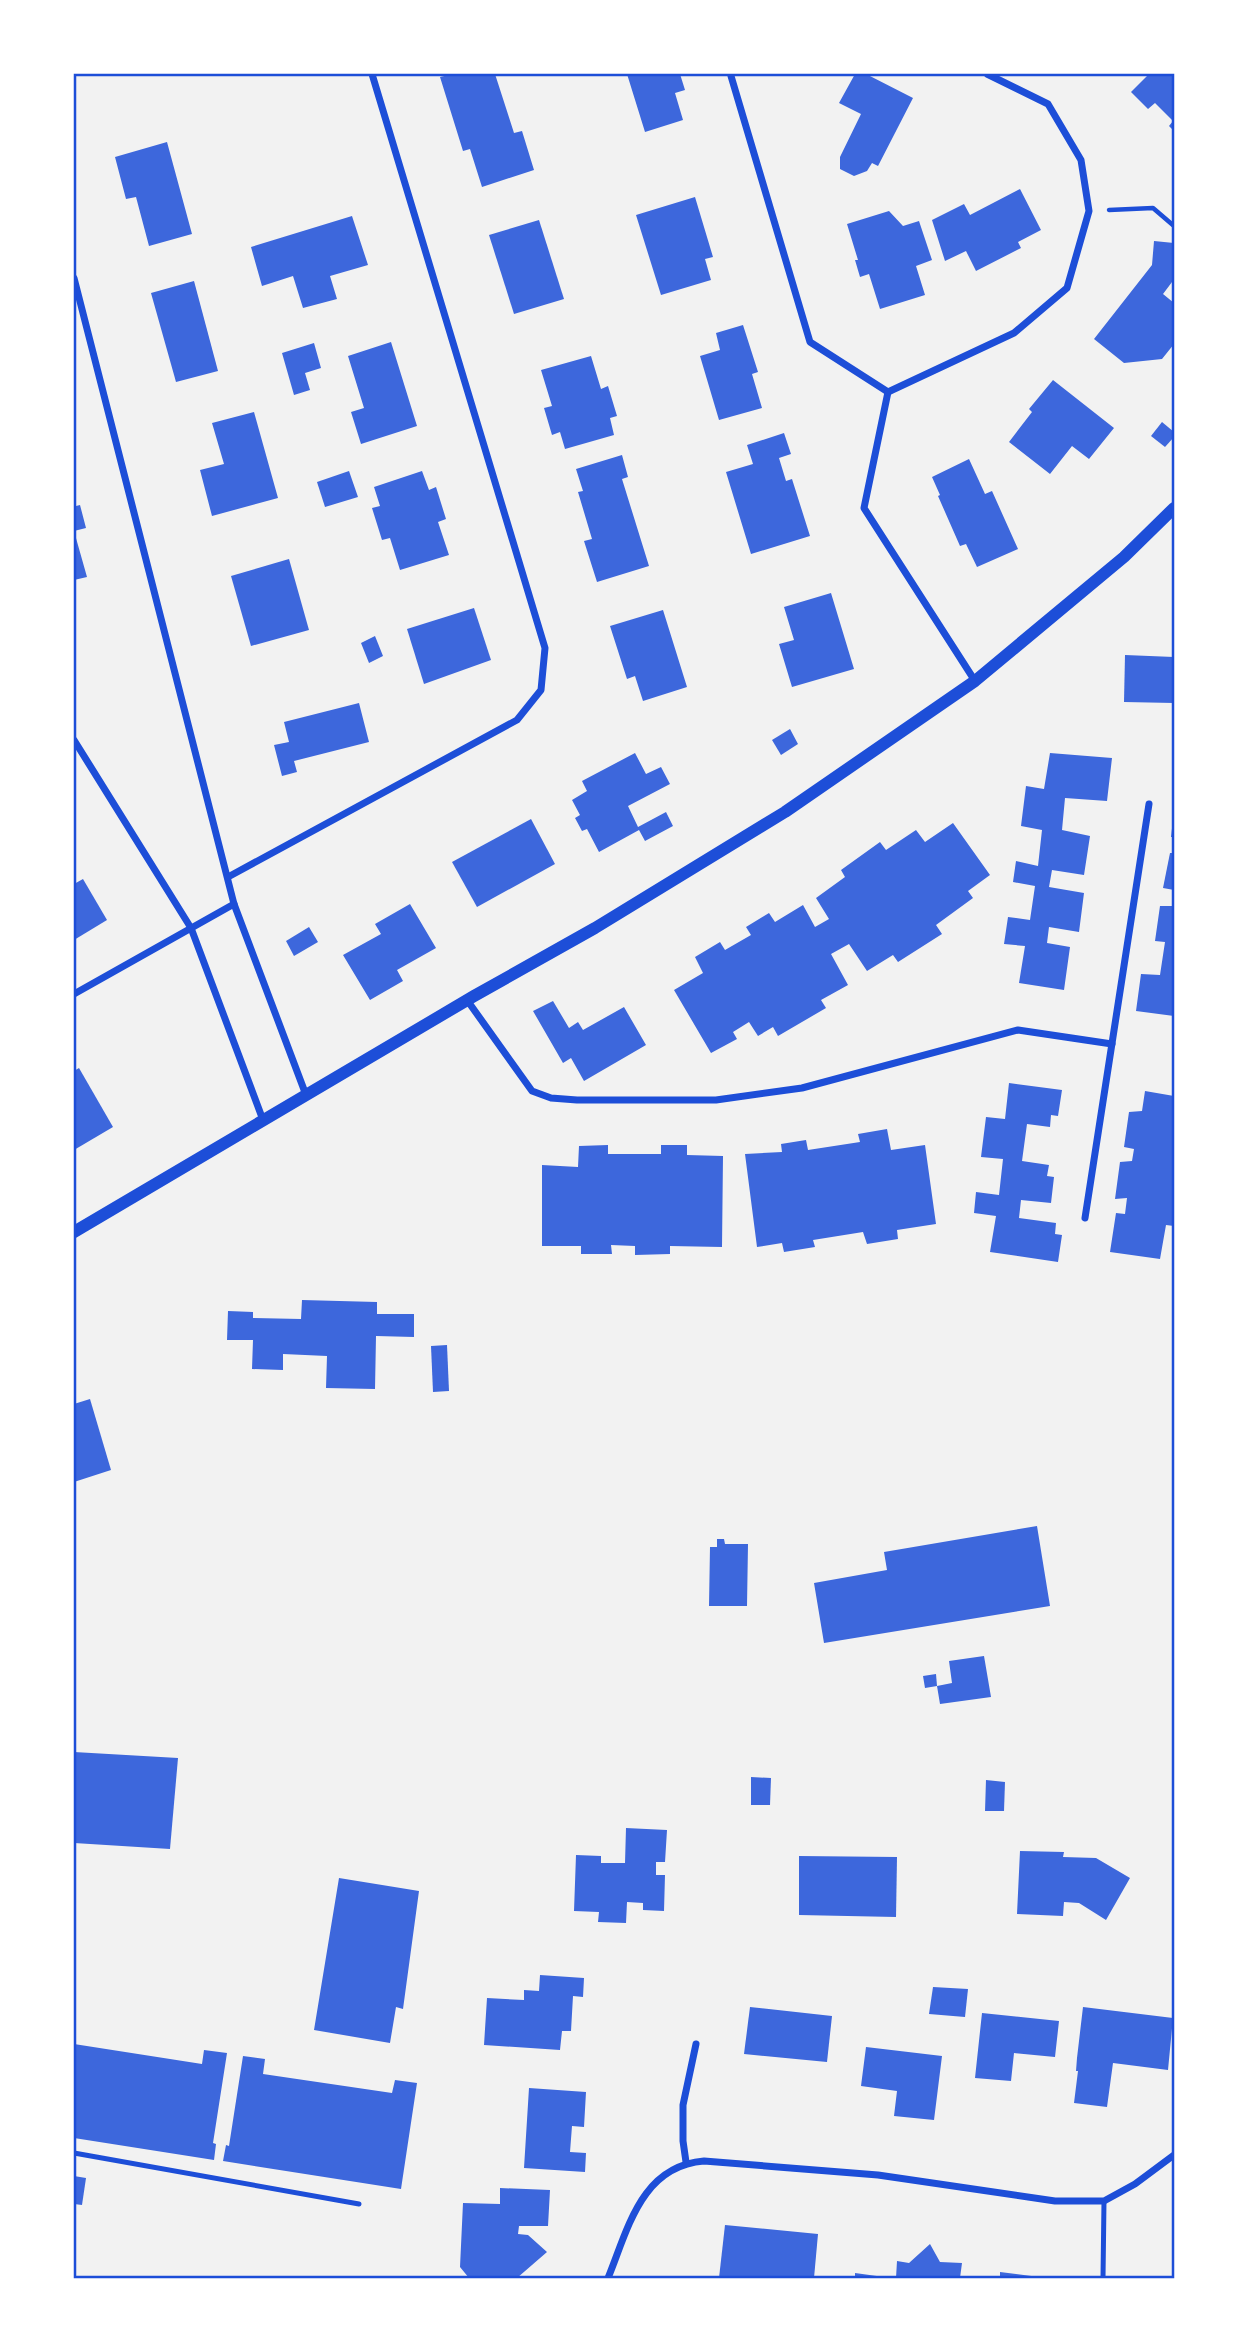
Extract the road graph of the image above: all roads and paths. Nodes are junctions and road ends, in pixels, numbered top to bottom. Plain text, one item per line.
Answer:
1 (372, 74) edge
2 (732, 74) edge
3 (987, 74) edge
4 (1089, 211) junction
5 (1174, 226) edge
6 (74, 278) edge
7 (888, 392) junction
8 (1174, 508) edge
9 (975, 681) junction
10 (74, 740) edge
11 (1149, 804) dead end
12 (228, 877) junction
13 (234, 904) junction
14 (191, 928) junction
15 (74, 995) edge
16 (467, 1000) junction
17 (1112, 1044) junction
18 (306, 1095) junction
19 (263, 1120) junction
20 (1084, 1218) dead end
21 (74, 1232) edge
22 (696, 2043) dead end
23 (74, 2153) edge
24 (1174, 2155) edge
25 (686, 2162) junction
26 (1104, 2201) junction
27 (359, 2204) dead end
28 (608, 2278) edge
29 (1103, 2278) edge

1 - 12 street
2 - 7 street
3 - 4 street
4 - 5 path
4 - 7 street
6 - 12 street
7 - 9 street
8 - 9 street
9 - 16 street
10 - 14 street
11 - 17 street
12 - 13 street
13 - 14 street
13 - 18 street
14 - 15 street
14 - 19 street
16 - 17 street
16 - 18 street
17 - 20 street
18 - 19 street
19 - 21 street
22 - 25 street
23 - 27 lane
24 - 26 street
25 - 26 street
25 - 28 street
26 - 29 lane

